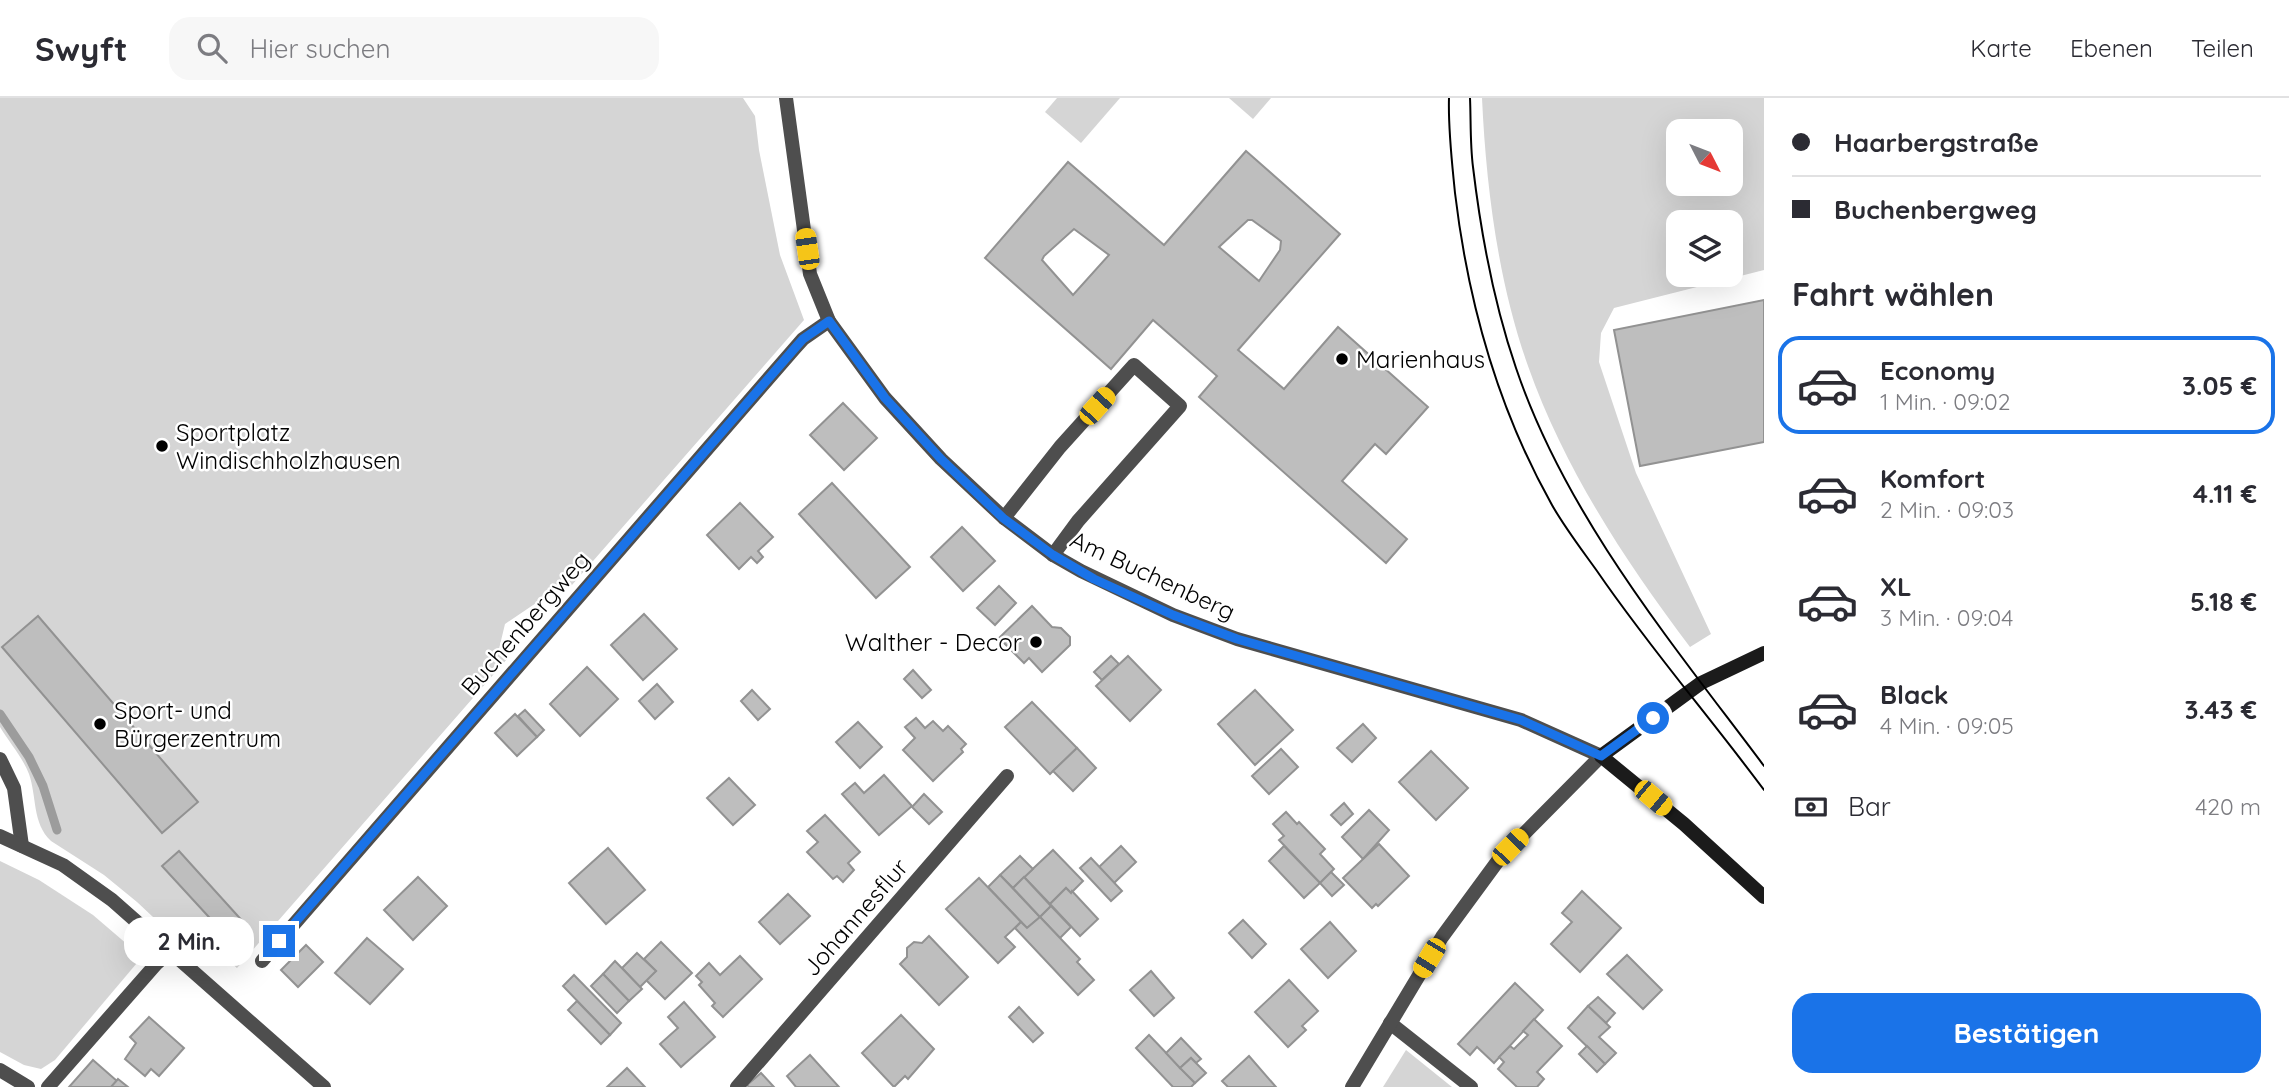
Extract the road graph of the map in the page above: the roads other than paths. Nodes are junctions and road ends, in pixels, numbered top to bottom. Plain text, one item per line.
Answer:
1 (786, 98) edge
2 (829, 321) junction
3 (1003, 518) junction
4 (1053, 555) junction
5 (1764, 653) edge
6 (1601, 756) junction
7 (0, 759) edge
8 (1007, 776) dead end
9 (0, 836) edge
10 (22, 846) junction
11 (1764, 897) edge
12 (171, 950) junction
13 (262, 961) dead end
14 (1390, 1023) junction
15 (0, 1070) edge
16 (28, 1087) edge
17 (48, 1087) edge
18 (324, 1087) edge
19 (737, 1087) edge
20 (1352, 1087) edge
21 (1471, 1087) edge

1 - 2 street, Am Buchenberg
2 - 3 street, Am Buchenberg
2 - 13 street, Buchenbergweg
3 - 4 street, Am Buchenberg
3 - 4 street
4 - 6 street, Am Buchenberg
5 - 6 main road
6 - 11 main road
6 - 14 street
7 - 10 street
8 - 19 street, Johannesflur
9 - 10 street
10 - 12 street
12 - 17 street
12 - 18 street
14 - 20 street
14 - 21 street
15 - 16 street

